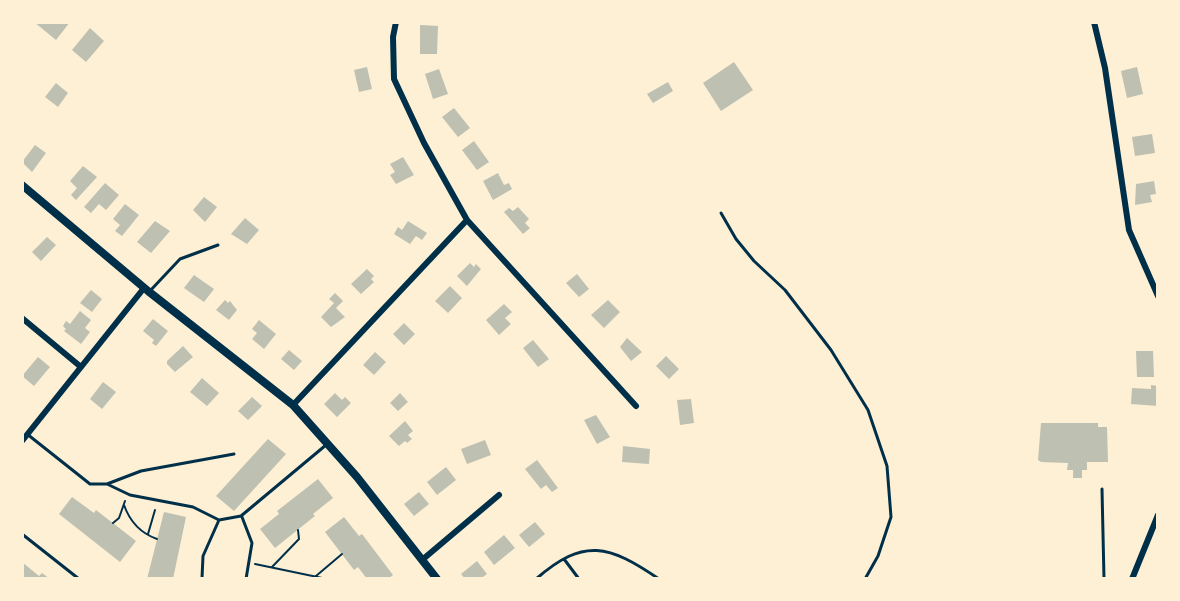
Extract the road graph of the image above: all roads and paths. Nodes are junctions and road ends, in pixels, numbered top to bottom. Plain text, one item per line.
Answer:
1 (396, 22) edge
2 (1094, 22) edge
3 (22, 185) edge
4 (721, 213) dead end
5 (467, 220) junction
6 (218, 245) dead end
7 (147, 290) junction
8 (1158, 296) edge
9 (22, 318) edge
10 (81, 367) junction
11 (293, 405) junction
12 (636, 406) dead end
13 (27, 434) junction
14 (22, 441) edge
15 (327, 444) junction
16 (234, 454) dead end
17 (107, 484) junction
18 (1102, 489) dead end
19 (122, 492) junction
20 (499, 495) dead end
21 (158, 500) junction
22 (124, 505) junction
23 (1158, 515) edge
24 (241, 516) junction
25 (219, 520) junction
26 (113, 523) dead end
27 (298, 530) dead end
28 (22, 534) edge
29 (148, 535) junction
30 (157, 539) dead end
31 (342, 554) dead end
32 (564, 559) junction
33 (422, 560) junction
34 (250, 563) junction
35 (272, 568) junction
36 (315, 577) junction
37 (305, 578) edge
38 (79, 579) edge
39 (205, 579) edge
40 (246, 579) edge
41 (327, 579) edge
42 (437, 579) edge
43 (536, 579) edge
44 (579, 579) edge
45 (659, 579) edge
46 (865, 579) edge
47 (1104, 579) edge
48 (1132, 579) edge

1 - 5 street
2 - 8 street
3 - 7 main road
4 - 46 lane
5 - 11 street
5 - 12 street
6 - 7 lane
7 - 10 street
7 - 11 main road
9 - 10 street
10 - 13 street
11 - 15 main road
13 - 14 street
13 - 17 lane
15 - 24 lane
15 - 33 main road
16 - 17 lane
17 - 19 lane
18 - 47 lane
19 - 21 lane
19 - 22 path
20 - 33 street
21 - 25 lane
21 - 29 path
22 - 26 path
22 - 29 path
23 - 48 street
24 - 25 lane
24 - 34 lane
25 - 39 lane
27 - 35 path
28 - 38 lane
29 - 30 path
31 - 36 path
32 - 43 lane
32 - 44 lane
32 - 45 lane
33 - 42 main road
34 - 35 path
34 - 40 lane
35 - 37 path
36 - 37 path
36 - 41 path

